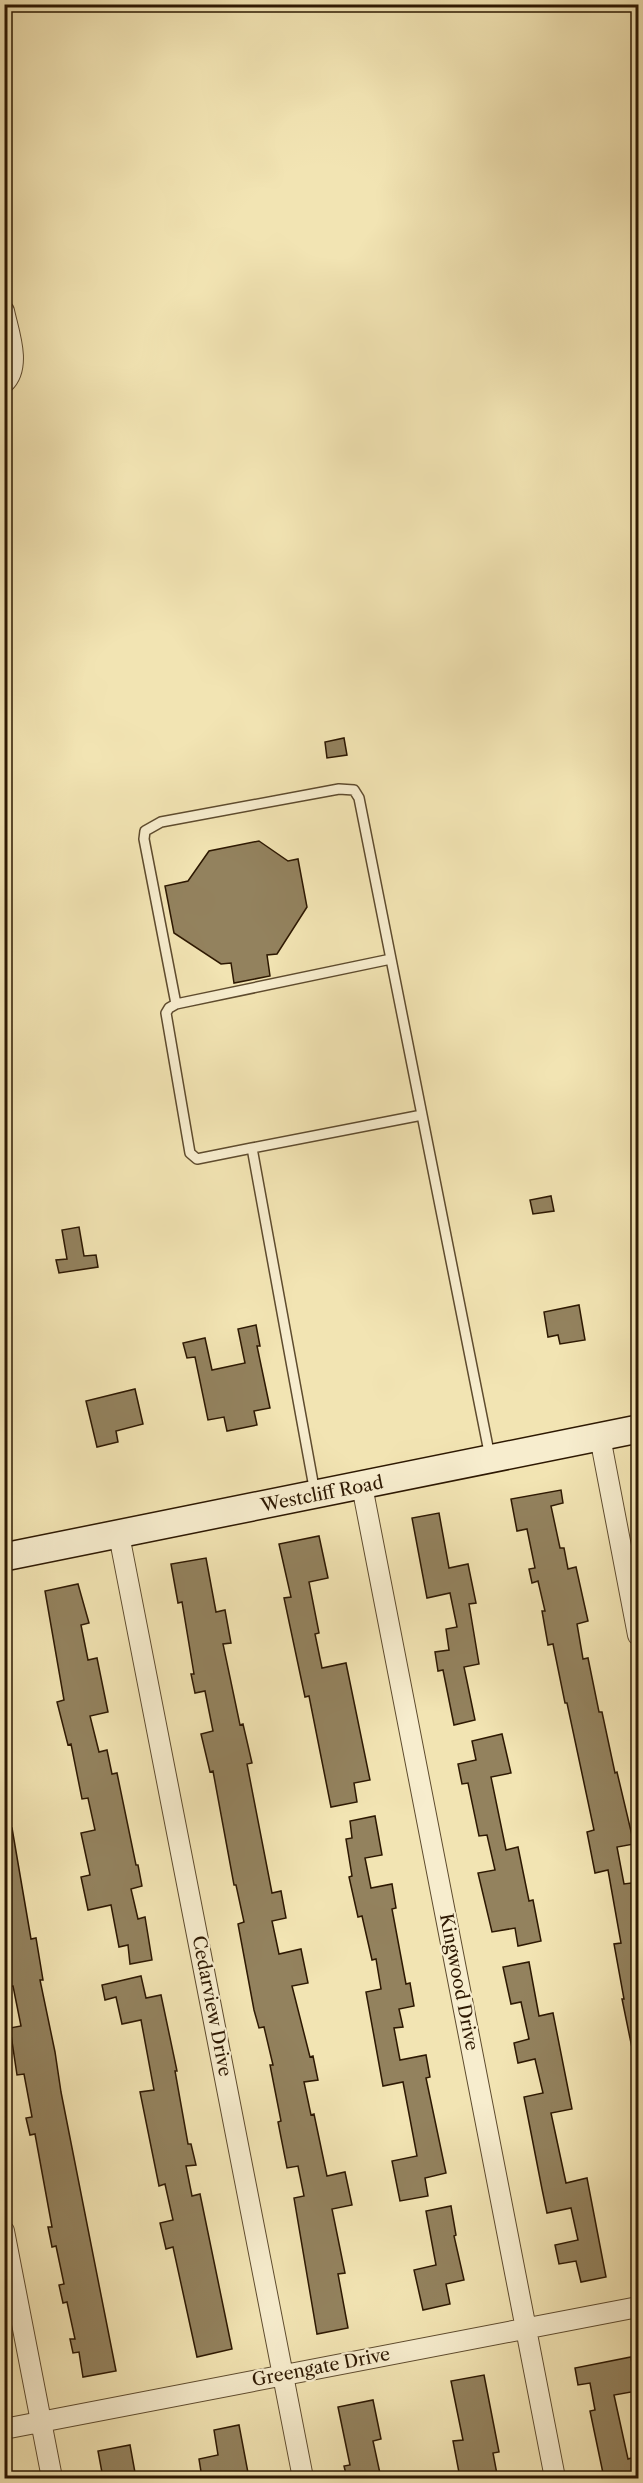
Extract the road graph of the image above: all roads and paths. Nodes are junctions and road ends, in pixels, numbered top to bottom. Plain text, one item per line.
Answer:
1 (4, 311) edge
2 (4, 383) edge
3 (391, 959) junction
4 (176, 1004) junction
5 (422, 1115) junction
6 (252, 1148) junction
7 (639, 1429) edge
8 (600, 1437) junction
9 (490, 1459) junction
10 (362, 1486) junction
11 (315, 1495) junction
12 (119, 1534) junction
13 (4, 1557) edge
14 (639, 1635) edge
15 (4, 2231) edge
16 (639, 2307) edge
17 (526, 2329) junction
18 (284, 2374) junction
19 (41, 2422) junction
20 (4, 2430) edge
21 (52, 2478) edge
22 (303, 2478) edge
23 (555, 2478) edge

1 - 2 street
3 - 4 lane
3 - 4 lane
3 - 5 lane
4 - 6 lane
5 - 6 lane
5 - 9 lane
6 - 11 lane
7 - 8 street, Westcliff Road
8 - 9 street, Westcliff Road
8 - 14 street
9 - 10 street, Westcliff Road
10 - 11 street, Westcliff Road
10 - 17 street, Kingwood Drive
11 - 12 street, Westcliff Road
12 - 13 street, Westcliff Road
12 - 18 street, Cedarview Drive
15 - 19 street
16 - 17 street, Greengate Drive
17 - 18 street, Greengate Drive
17 - 23 street, Kingwood Drive
18 - 19 street, Greengate Drive
18 - 22 street, Cedarview Drive
19 - 20 street, Greengate Drive
19 - 21 street

